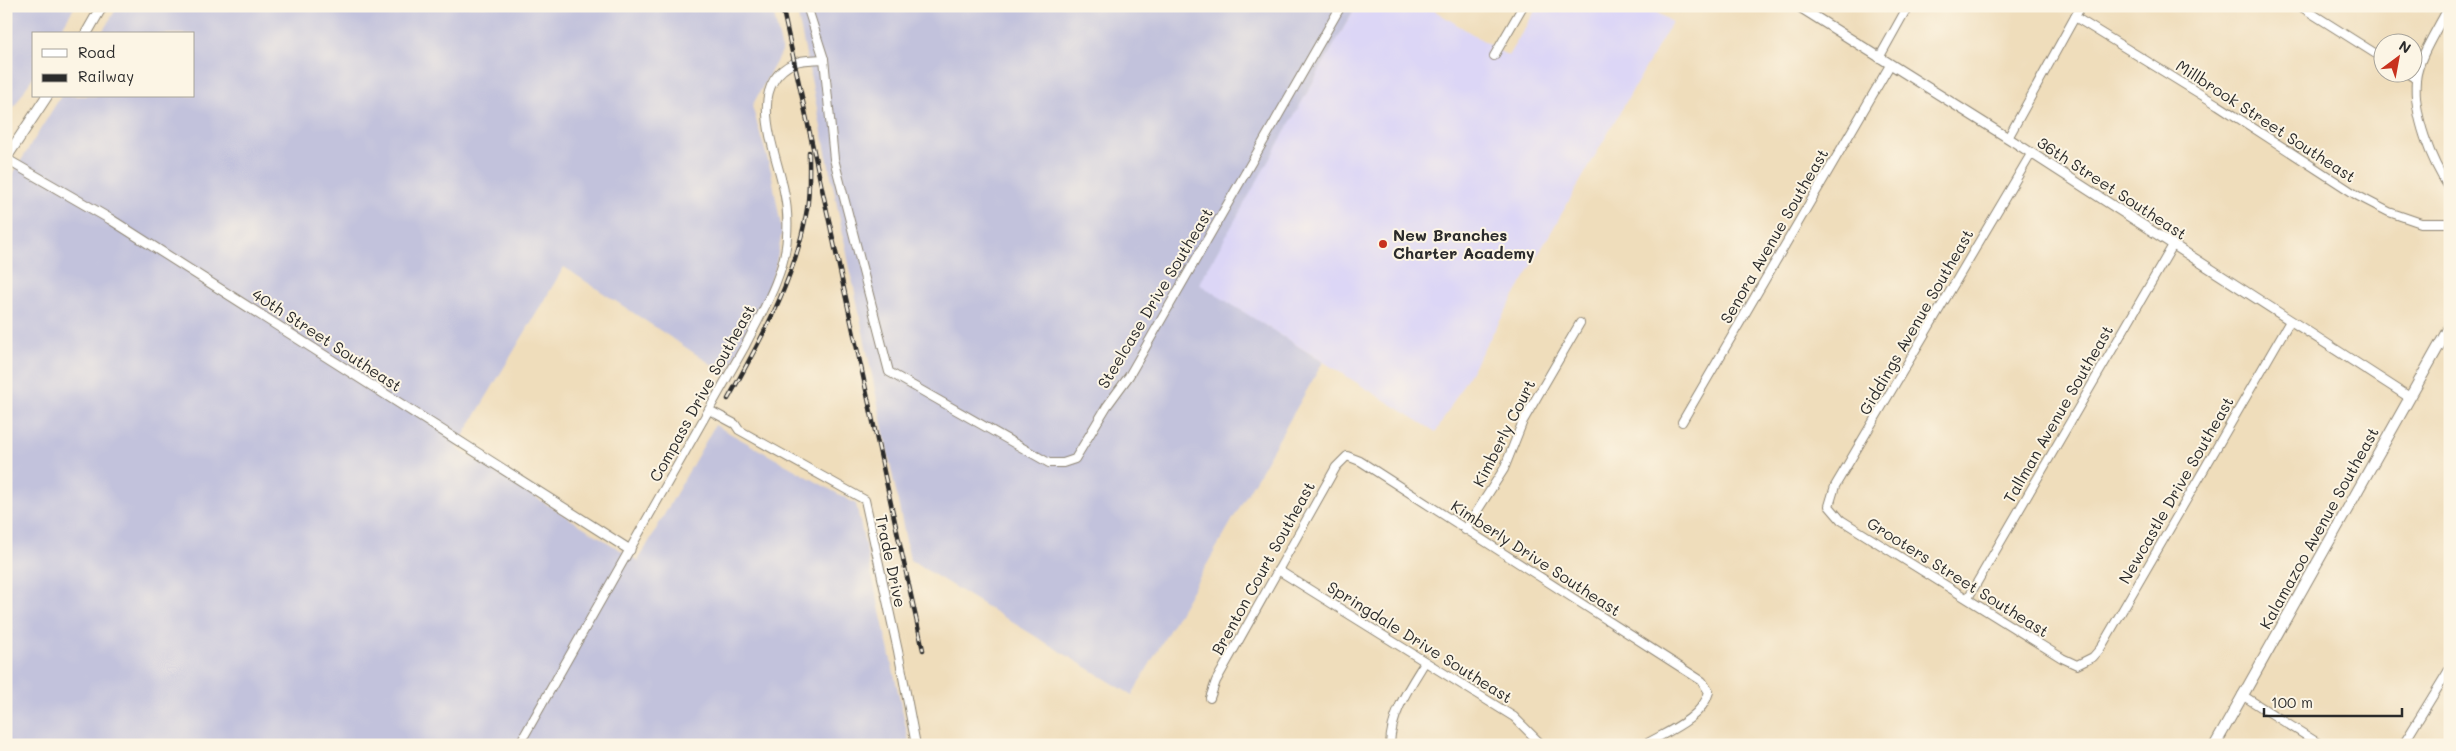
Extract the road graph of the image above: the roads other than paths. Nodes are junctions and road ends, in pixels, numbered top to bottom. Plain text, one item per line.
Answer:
1 (102, 6) edge
2 (807, 6) edge
3 (1341, 6) edge
4 (1524, 6) edge
5 (1798, 6) edge
6 (1908, 6) edge
7 (2082, 6) edge
8 (2300, 6) edge
9 (2449, 6) edge
10 (2075, 17) junction
11 (87, 32) edge
12 (2374, 53) edge
13 (1494, 56) dead end
14 (2424, 57) edge
15 (1879, 58) junction
16 (824, 59) junction
17 (1890, 65) junction
18 (2416, 82) edge
19 (45, 98) edge
20 (2008, 138) junction
21 (2031, 154) junction
22 (6, 158) edge
23 (2450, 189) edge
24 (2450, 223) edge
25 (2173, 245) junction
26 (2290, 321) junction
27 (1580, 323) dead end
28 (2450, 326) edge
29 (2409, 397) junction
30 (709, 410) junction
31 (1682, 422) dead end
32 (1347, 456) joint
33 (1829, 506) joint
34 (1465, 530) junction
35 (630, 550) junction
36 (1278, 570) junction
37 (1968, 598) junction
38 (1426, 662) junction
39 (2078, 665) joint
40 (2450, 668) edge
41 (2242, 695) junction
42 (1210, 698) dead end
43 (519, 745) edge
44 (916, 745) edge
45 (1390, 745) edge
46 (1542, 745) edge
47 (1644, 745) edge
48 (2215, 745) edge
49 (2321, 745) edge
50 (2403, 745) edge

1 - 11 main road
2 - 16 street, Steelcase Drive Southeast
3 - 16 street, Steelcase Drive Southeast
4 - 13 street
5 - 15 street, 36th Street Southeast
6 - 15 street
7 - 10 street
8 - 12 street
9 - 14 street
10 - 20 street
10 - 24 street, Millbrook Street Southeast
15 - 17 street, 36th Street Southeast
16 - 30 street, Compass Drive Southeast
17 - 20 street, 36th Street Southeast
17 - 31 street, Senora Avenue Southeast
18 - 23 street
19 - 22 main road
20 - 21 street, 36th Street Southeast
21 - 25 street, 36th Street Southeast
21 - 33 street, Giddings Avenue Southeast
22 - 35 street, 40th Street Southeast
25 - 26 street, 36th Street Southeast
25 - 37 street, Tallman Avenue Southeast
26 - 29 street, 36th Street Southeast
26 - 39 street, Newcastle Drive Southeast
27 - 34 street, Kimberly Court
28 - 29 main road, Kalamazoo Avenue Southeast
29 - 41 main road, Kalamazoo Avenue Southeast
30 - 35 street, Compass Drive Southeast
30 - 44 street, Trade Drive
32 - 34 street, Kimberly Drive Southeast
32 - 36 street, Brenton Court Southeast
33 - 37 street, Grooters Street Southeast
34 - 47 street, Kimberly Drive Southeast
35 - 43 street, Compass Drive Southeast
36 - 38 street, Springdale Drive Southeast
36 - 42 street, Brenton Court Southeast
37 - 39 street, Grooters Street Southeast
38 - 45 street
38 - 46 street, Springdale Drive Southeast
40 - 50 street
41 - 48 main road, Kalamazoo Avenue Southeast
41 - 49 street

